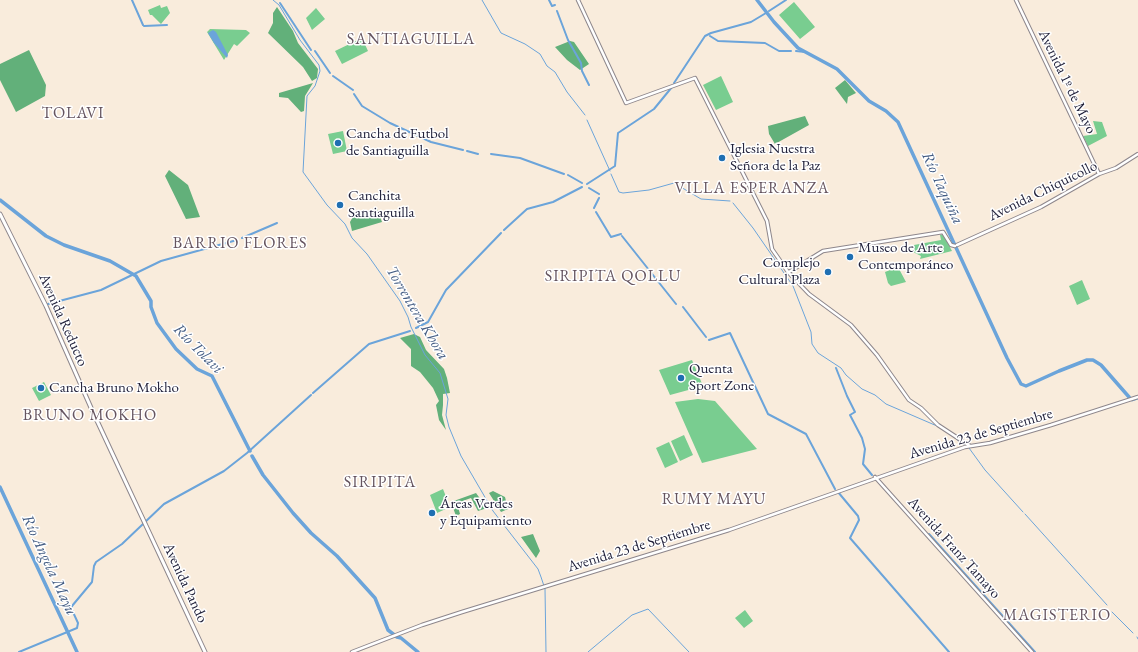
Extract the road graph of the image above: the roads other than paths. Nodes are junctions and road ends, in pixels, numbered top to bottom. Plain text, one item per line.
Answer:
1 (578, 0) edge
2 (1016, 0) edge
3 (1138, 154) edge
4 (1099, 174) junction
5 (0, 214) edge
6 (788, 272) junction
7 (1138, 397) edge
8 (968, 446) junction
9 (875, 477) junction
10 (145, 522) joint
11 (205, 652) edge
12 (352, 652) edge
13 (1032, 652) edge

1 - 6 main road
2 - 4 main road, Avenida 1º de Mayo
3 - 4 main road, Avenida Chiquicollo
4 - 6 main road, Avenida Chiquicollo
5 - 10 main road, Avenida Reducto
6 - 8 main road
7 - 8 main road, Avenida 23 de Septiembre
8 - 9 main road, Avenida 23 de Septiembre
9 - 12 main road, Avenida 23 de Septiembre
9 - 13 main road, Avenida Franz Tamayo
10 - 11 main road, Avenida Pando

